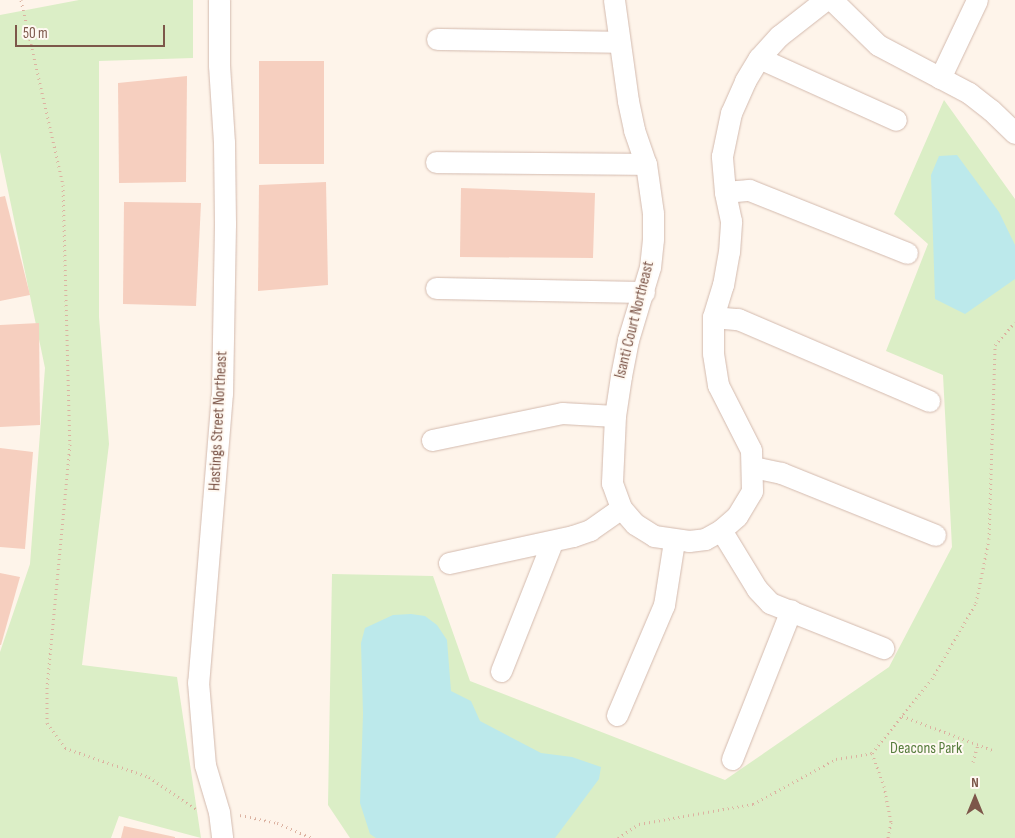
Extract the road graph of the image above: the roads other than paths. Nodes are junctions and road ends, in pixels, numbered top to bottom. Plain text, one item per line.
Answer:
1 (220, 0) edge
2 (614, 0) edge
3 (825, 0) edge
4 (832, 0) edge
5 (977, 0) edge
6 (437, 39) dead end
7 (619, 42) junction
8 (759, 58) junction
9 (940, 78) junction
10 (896, 120) dead end
11 (1015, 133) edge
12 (436, 162) dead end
13 (646, 164) junction
14 (724, 192) junction
15 (907, 253) dead end
16 (436, 288) dead end
17 (644, 292) junction
18 (712, 317) junction
19 (929, 401) dead end
20 (615, 416) junction
21 (432, 440) dead end
22 (753, 467) junction
23 (622, 508) junction
24 (721, 530) junction
25 (936, 535) dead end
26 (674, 541) junction
27 (552, 542) junction
28 (449, 563) dead end
29 (791, 610) junction
30 (883, 648) dead end
31 (501, 672) dead end
32 (618, 715) dead end
33 (732, 759) dead end
34 (222, 838) edge

1 - 34 street, Hastings Street Northeast
2 - 7 street, Isanti Court Northeast
3 - 8 street, Isanti Court Northeast
4 - 9 street
5 - 9 street
6 - 7 street
7 - 13 street, Isanti Court Northeast
8 - 10 street
8 - 14 street, Isanti Court Northeast
9 - 11 street
12 - 13 street
13 - 17 street, Isanti Court Northeast
14 - 15 street
14 - 18 street, Isanti Court Northeast
16 - 17 street
17 - 20 street, Isanti Court Northeast
18 - 19 street
18 - 22 street, Isanti Court Northeast
20 - 21 street
20 - 23 street, Isanti Court Northeast
22 - 24 street, Isanti Court Northeast
22 - 25 street
23 - 26 street, Isanti Court Northeast
23 - 27 street
24 - 26 street, Isanti Court Northeast
24 - 29 street
26 - 32 street
27 - 28 street
27 - 31 street
29 - 30 street
29 - 33 street

